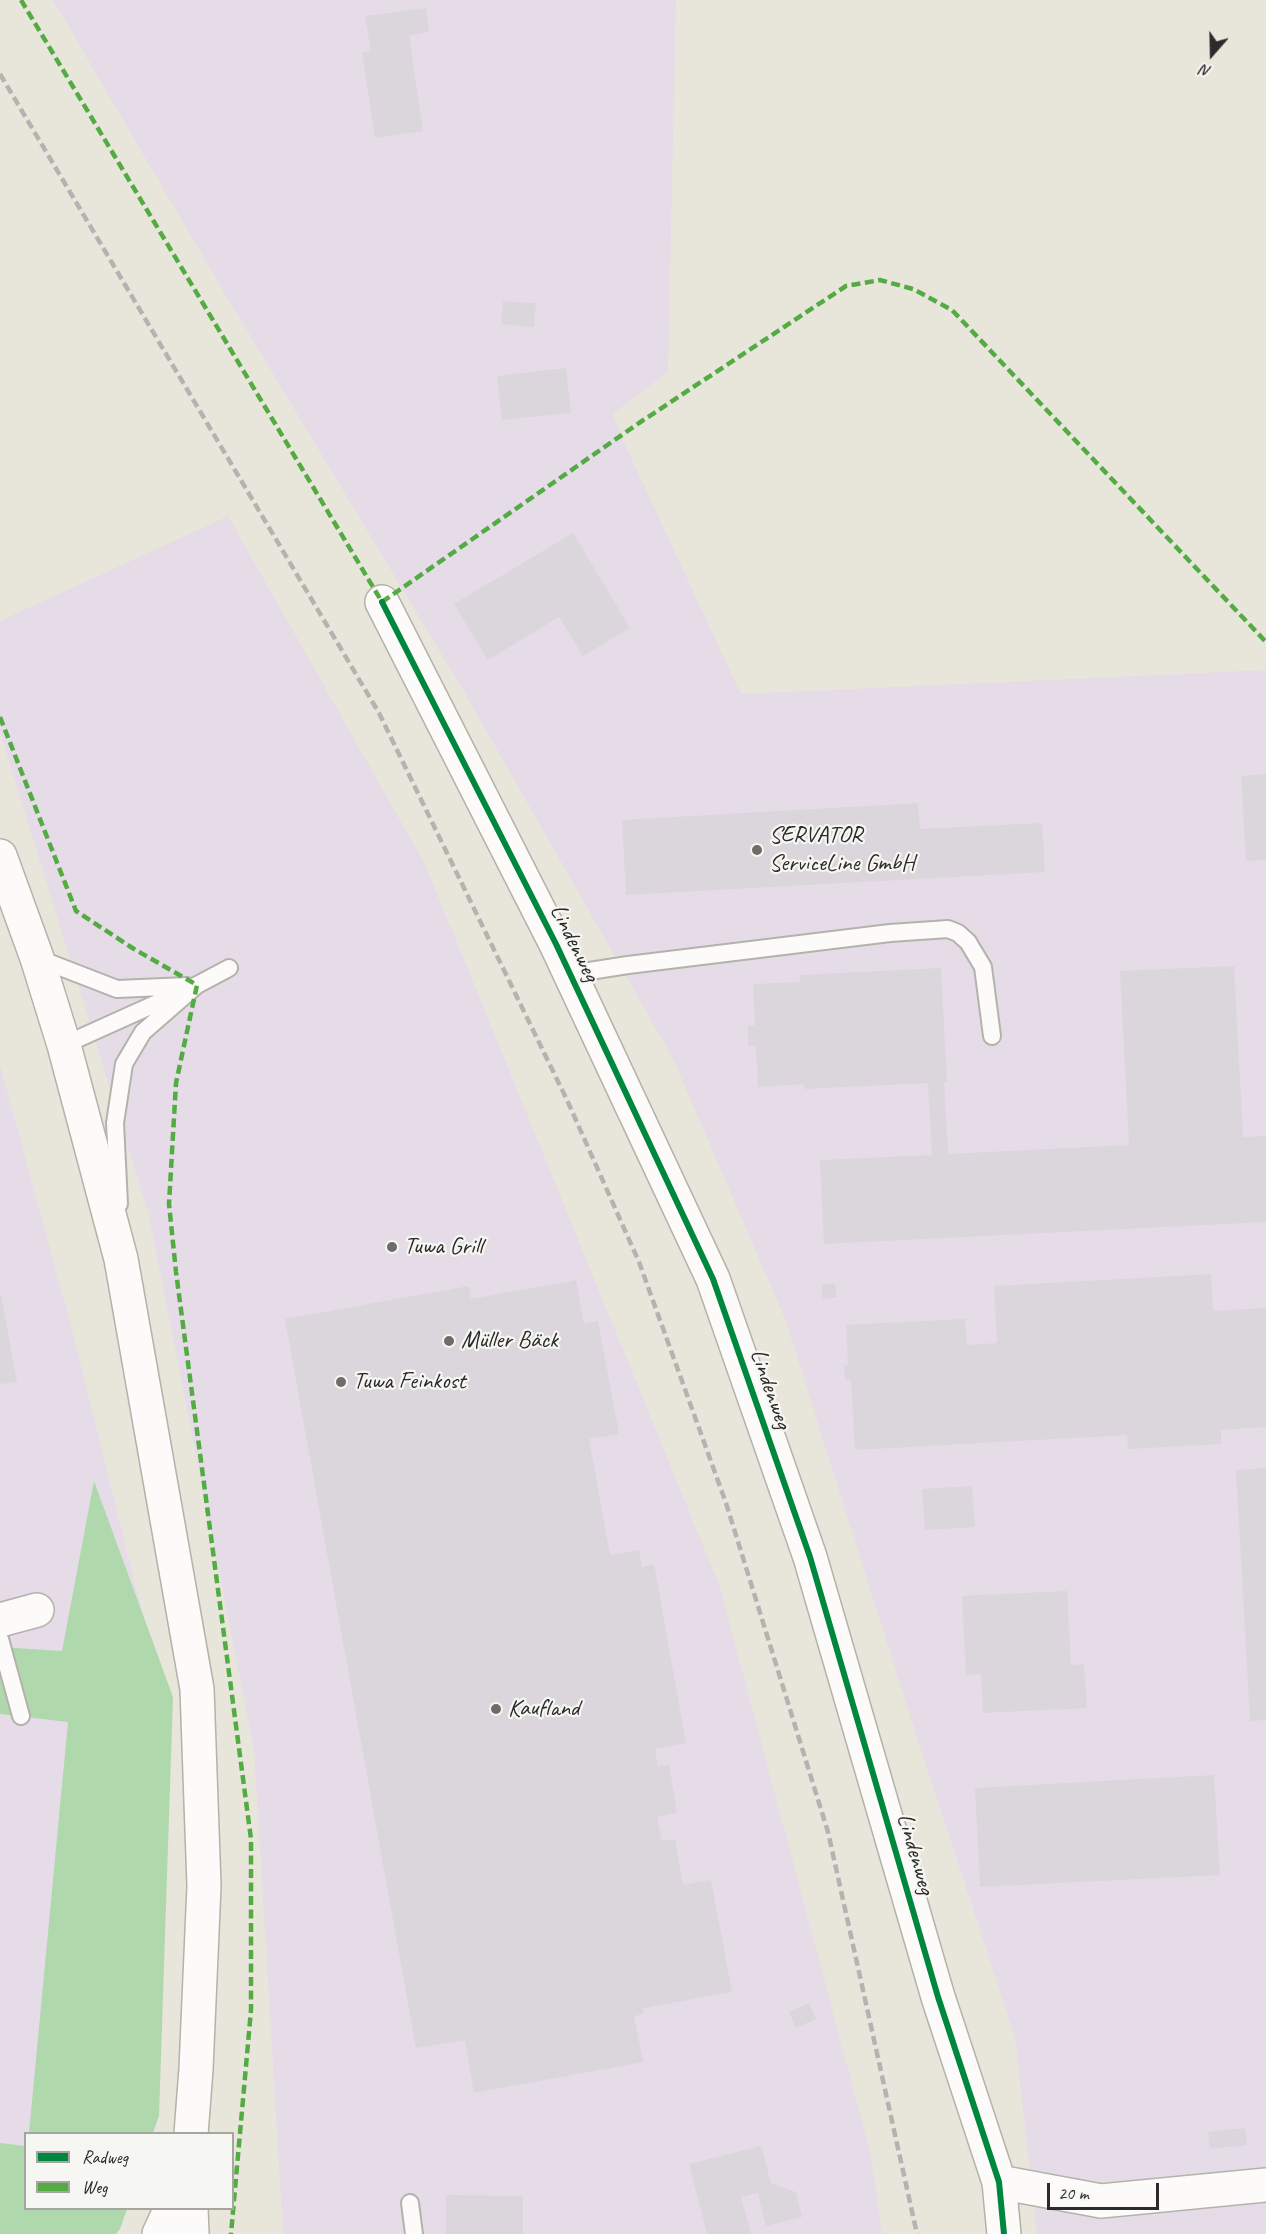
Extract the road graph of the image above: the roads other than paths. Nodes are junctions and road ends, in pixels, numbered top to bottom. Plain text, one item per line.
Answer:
1 (382, 602) dead end
2 (0, 856) edge
3 (37, 958) junction
4 (229, 968) dead end
5 (570, 974) junction
6 (197, 985) junction
7 (992, 1036) dead end
8 (64, 1045) junction
9 (121, 1258) junction
10 (37, 1610) dead end
11 (0, 1620) edge
12 (0, 1639) edge
13 (21, 1716) dead end
14 (191, 2132) edge
15 (999, 2182) junction
16 (1266, 2185) edge
17 (410, 2203) dead end
18 (170, 2210) edge
19 (191, 2210) edge
20 (159, 2234) edge
21 (192, 2234) edge
22 (414, 2234) edge
23 (1004, 2234) edge

1 - 5 street, Lindenweg
2 - 3 street
3 - 6 lane
3 - 8 street
4 - 6 lane
5 - 7 lane
5 - 15 street, Lindenweg
6 - 8 lane
6 - 9 lane
8 - 9 street
9 - 14 street
10 - 11 street
12 - 13 lane
15 - 16 street
15 - 23 street, Lindenweg
17 - 22 lane
18 - 20 street
19 - 21 street

